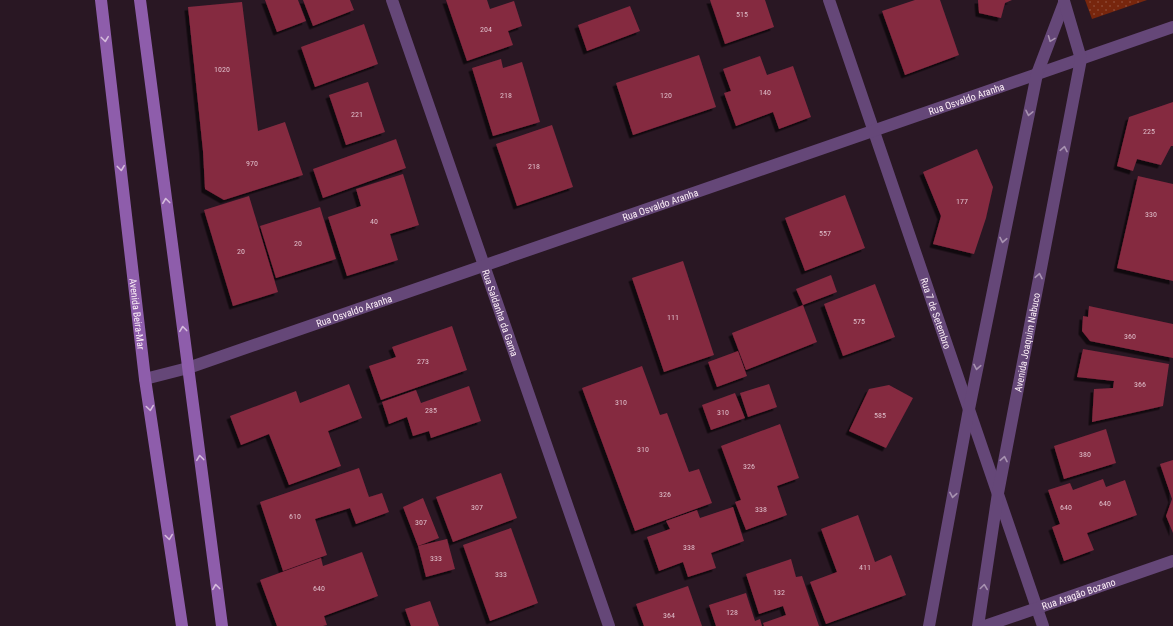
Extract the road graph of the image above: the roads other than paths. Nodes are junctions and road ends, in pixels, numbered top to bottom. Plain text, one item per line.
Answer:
1 (101, 0) edge
2 (140, 0) edge
3 (392, 0) edge
4 (829, 0) edge
5 (1064, 2) edge
6 (1173, 27) edge
7 (1081, 59) junction
8 (1037, 74) junction
9 (874, 131) junction
10 (485, 265) junction
11 (188, 368) junction
12 (146, 379) junction
13 (969, 409) junction
14 (998, 493) junction
15 (1173, 561) edge
16 (1037, 608) junction
17 (182, 626) edge
18 (222, 626) edge
19 (609, 626) edge
20 (929, 626) edge
21 (978, 626) edge
22 (985, 626) edge
23 (1043, 626) edge

1 -> 12 street, Avenida Beira-Mar
11 -> 2 street
3 - 10 street, Rua Saldanha da Gama
4 - 9 street, Rua 7 de Setembro
5 - 7 street
5 -> 8 street
6 - 7 street, Rua Osvaldo Aranha
7 - 8 street, Rua Osvaldo Aranha
14 -> 7 street, Avenida Joaquim Nabuco
8 - 9 street, Rua Osvaldo Aranha
8 -> 13 street
9 - 10 street, Rua Osvaldo Aranha
9 - 13 street, Rua 7 de Setembro
10 - 11 street, Rua Osvaldo Aranha
10 - 19 street, Rua Saldanha da Gama
11 - 12 street, Rua Osvaldo Aranha
18 -> 11 street
12 -> 17 street, Avenida Beira-Mar
13 - 14 street, Rua 7 de Setembro
13 -> 20 street
14 - 16 street, Rua 7 de Setembro
21 -> 14 street, Avenida Joaquim Nabuco
15 - 16 street, Rua Aragão Bozano
16 - 22 street, Rua Aragão Bozano
16 - 23 street, Rua 7 de Setembro

